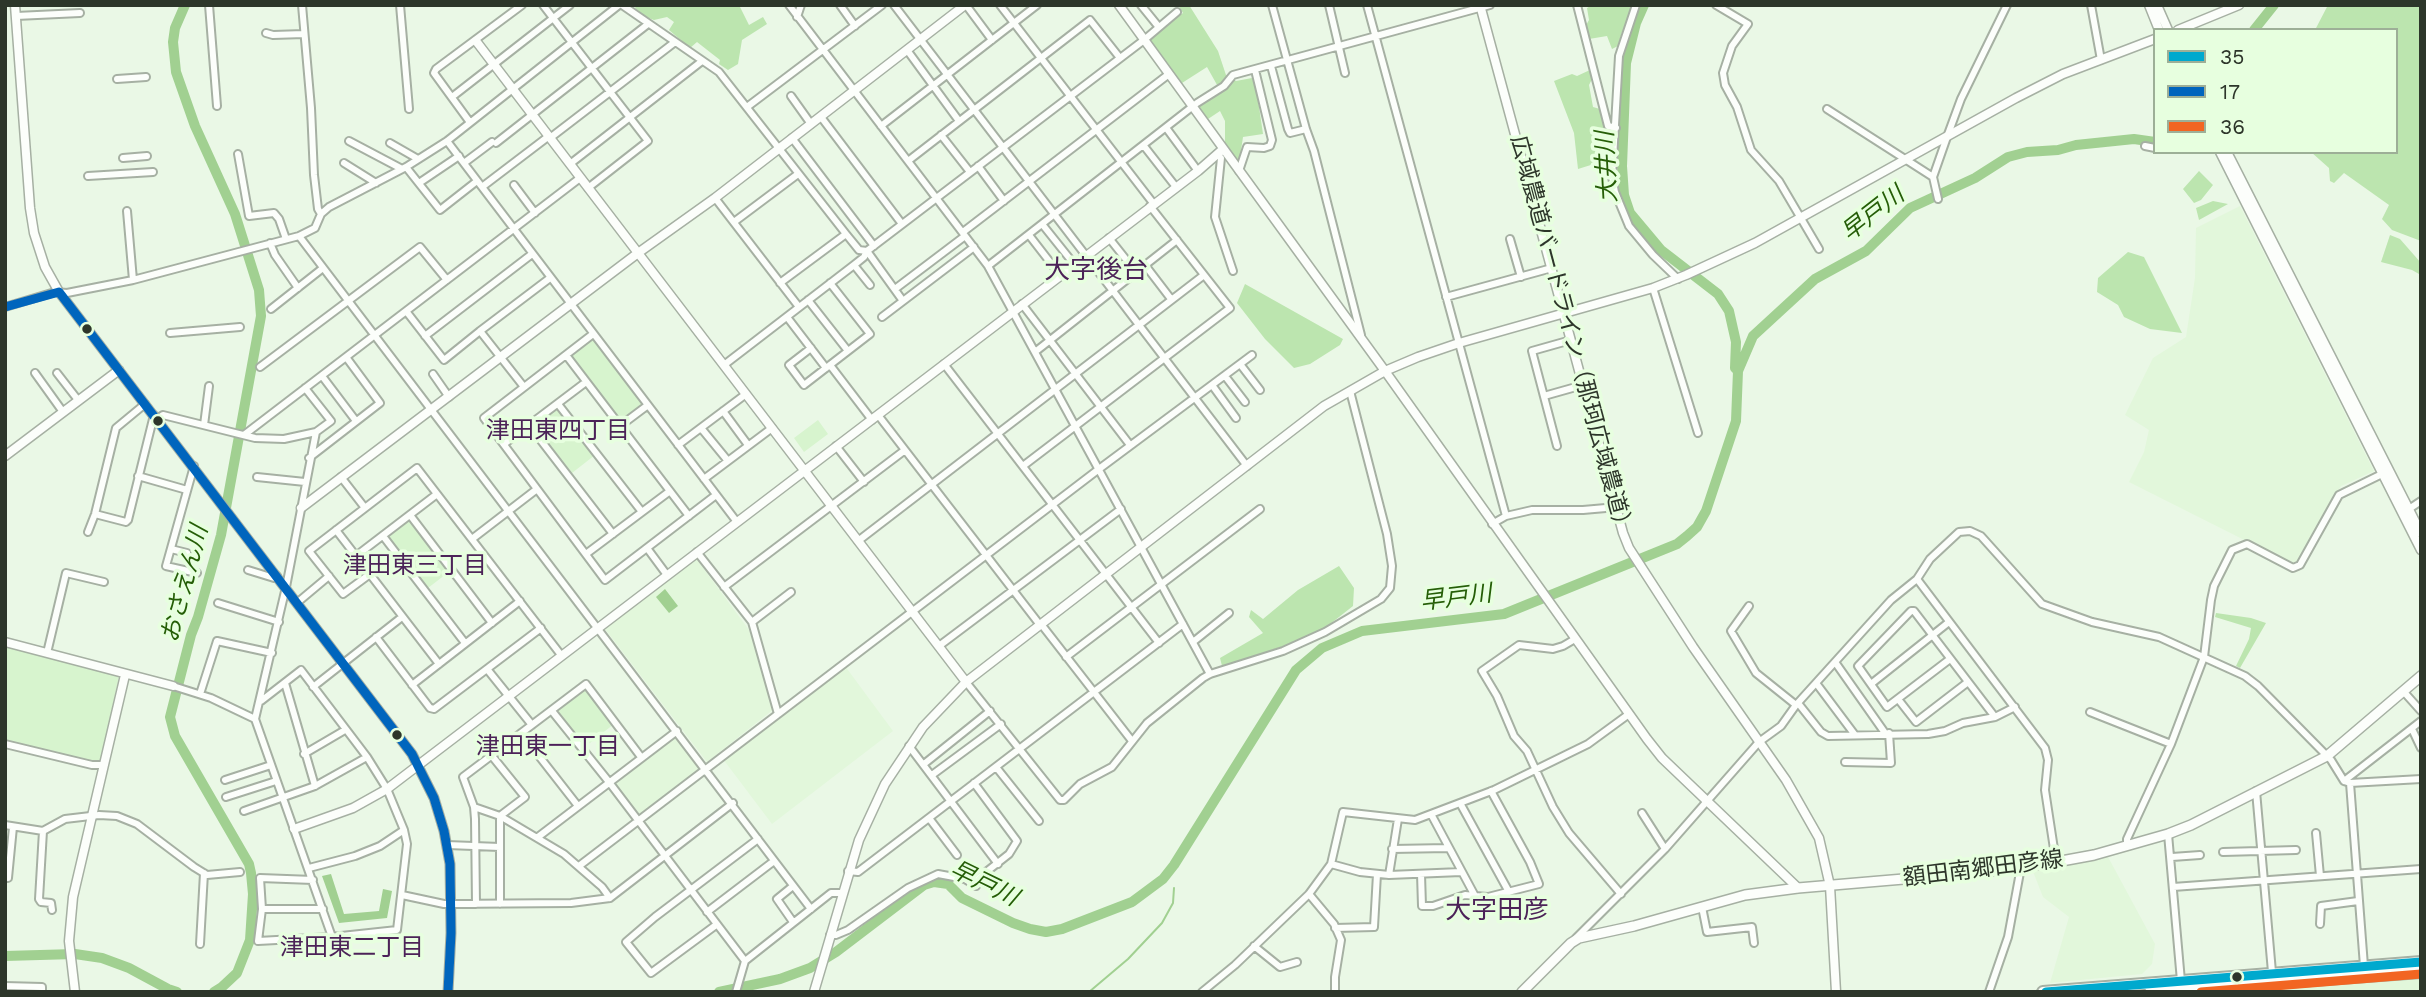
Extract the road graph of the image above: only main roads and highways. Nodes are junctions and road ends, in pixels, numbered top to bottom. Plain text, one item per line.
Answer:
1 (2421, 676) edge
2 (2421, 962) edge
3 (2421, 972) edge
4 (1522, 992) edge
5 (2043, 992) edge
6 (2150, 992) edge

1 - 4 main road, 額田南郷田彦線
2 - 5 highway
3 - 6 highway

